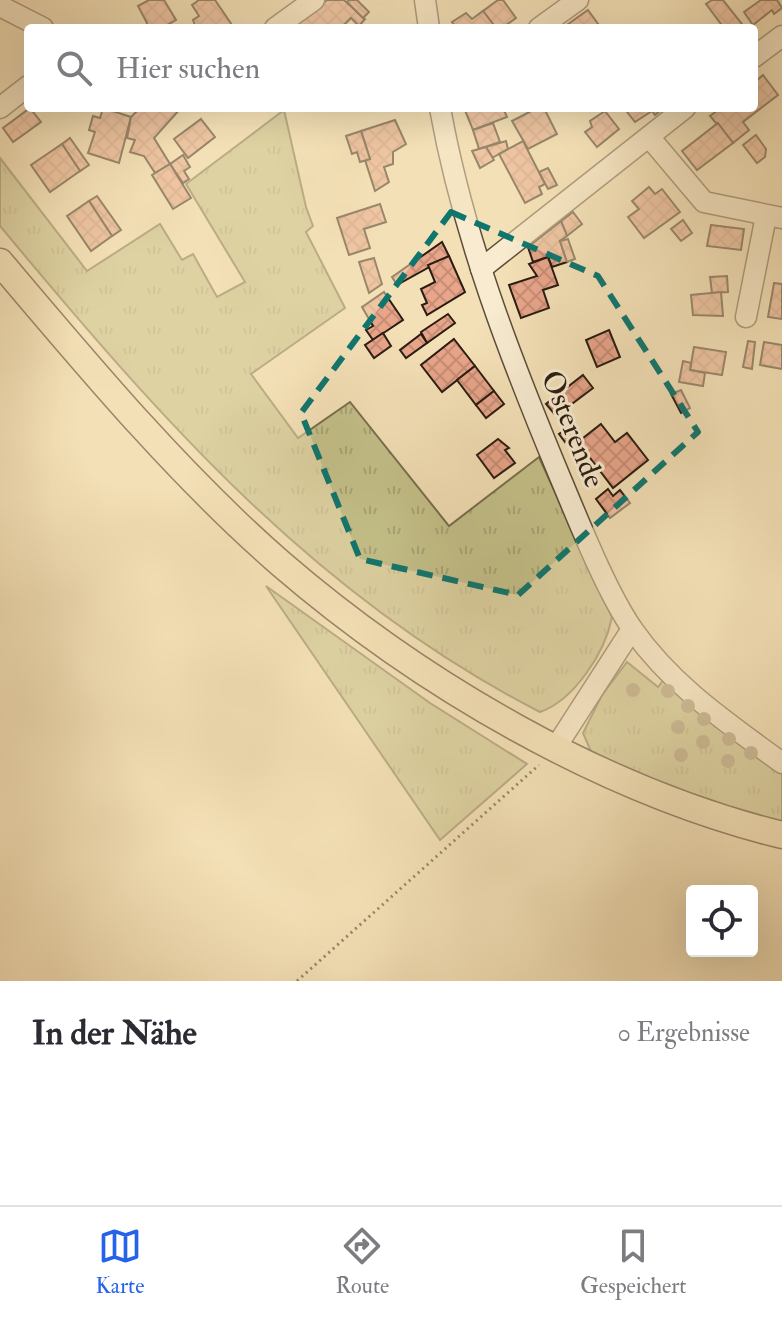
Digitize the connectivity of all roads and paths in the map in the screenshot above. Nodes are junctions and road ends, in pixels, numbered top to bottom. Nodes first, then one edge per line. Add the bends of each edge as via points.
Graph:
1 (314, 0) edge
2 (425, 0) edge
3 (578, 0) edge
4 (0, 6) edge
5 (35, 24) edge
6 (281, 24) edge
7 (428, 24) edge
8 (545, 24) edge
9 (782, 36) edge
10 (758, 54) edge
11 (24, 89) edge
12 (0, 108) edge
13 (441, 112) edge
14 (680, 112) edge
15 (650, 138) junction
16 (774, 217) edge
17 (0, 262) edge
18 (481, 269) junction
19 (746, 317) dead end
20 (632, 629) junction
21 (556, 747) junction
22 (782, 763) edge
23 (782, 835) edge
24 (297, 981) edge

1 - 6 street
2 - 7 street
3 - 8 street
4 - 5 street
9 - 10 street
11 - 12 street
13 - 18 street, Osterende
14 - 15 street
15 - 16 street via 704,202
15 - 18 street
16 - 19 street
17 - 21 main road via 180,467 281,563 389,647 479,706
18 - 20 street, Osterende via 573,508
20 - 21 street
20 - 22 street, Osterende via 664,668
21 - 23 main road via 644,788
21 - 24 path

